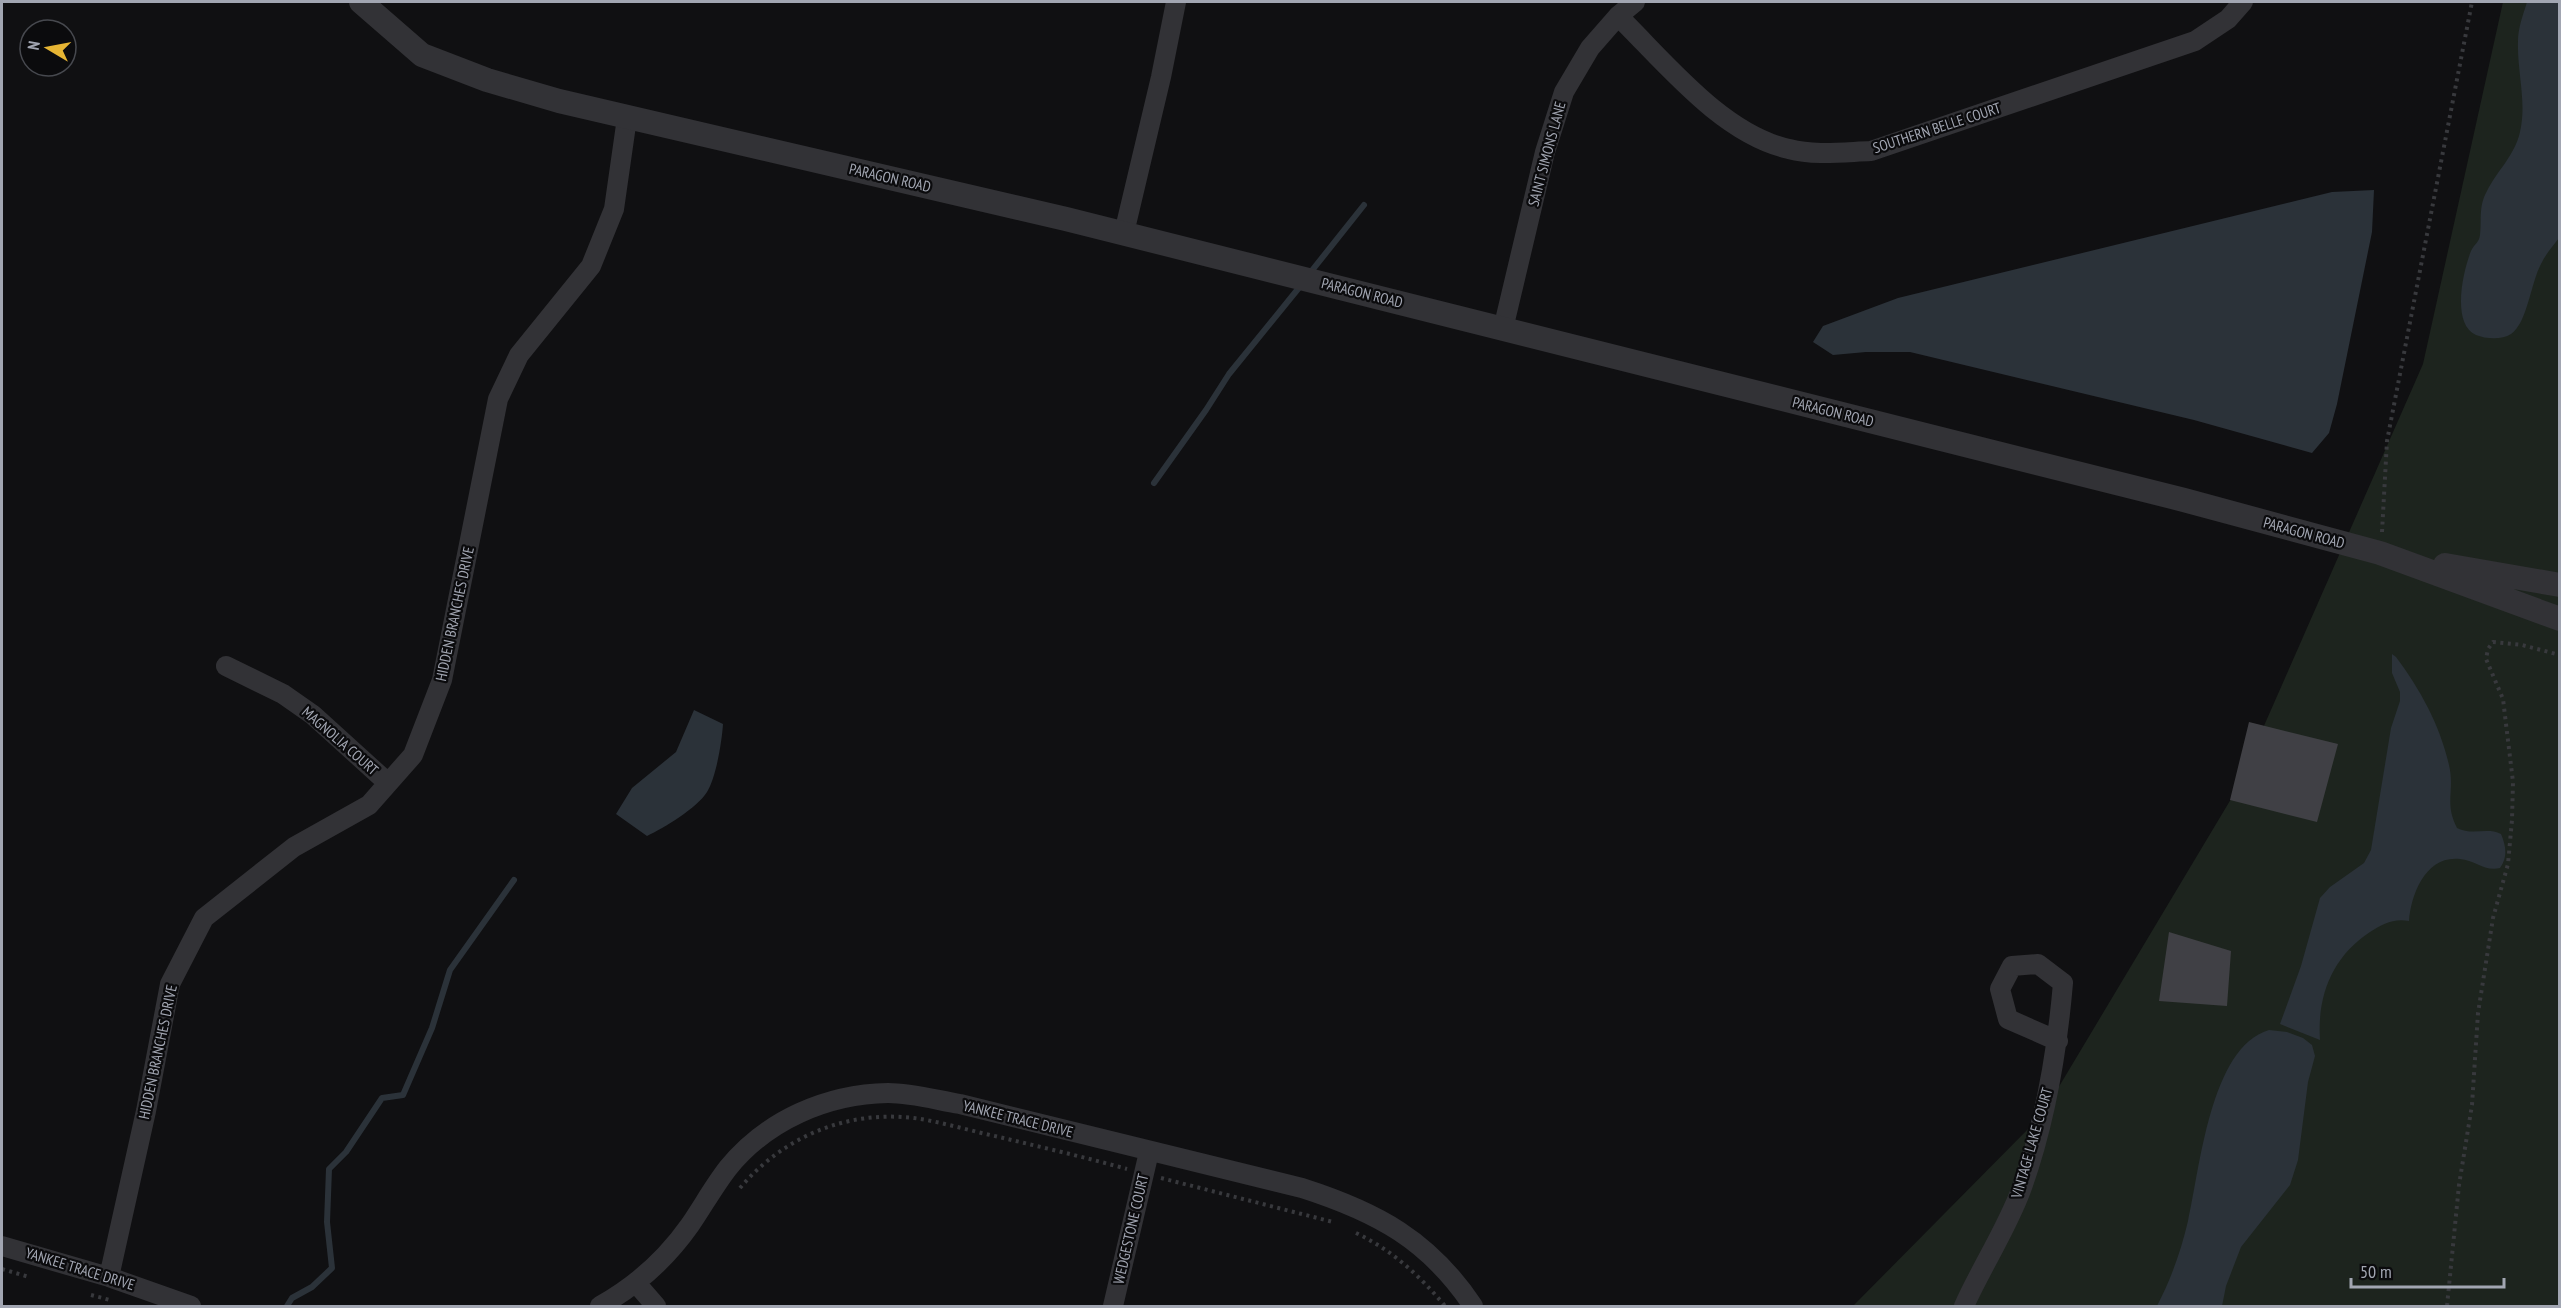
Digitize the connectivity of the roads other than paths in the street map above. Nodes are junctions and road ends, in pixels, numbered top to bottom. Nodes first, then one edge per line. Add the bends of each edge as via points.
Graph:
1 (361, 2) edge
2 (1176, 2) edge
3 (1635, 2) edge
4 (2243, 2) edge
5 (1618, 16) junction
6 (627, 118) junction
7 (1124, 234) junction
8 (1503, 329) junction
9 (2380, 554) junction
10 (2559, 585) edge
11 (2559, 619) edge
12 (226, 666) dead end
13 (388, 783) junction
14 (2058, 1041) dead end
15 (1149, 1152) junction
16 (2, 1246) edge
17 (108, 1276) junction
18 (636, 1283) junction
19 (191, 1306) edge
20 (600, 1306) edge
21 (656, 1306) edge
22 (1113, 1306) edge
23 (1473, 1306) edge
24 (1964, 1306) edge

1 - 6 street, PARAGON ROAD via 422,55 488,80
2 - 7 street
3 - 5 street, SAINT SIMONS LANE
4 - 5 street, SOUTHERN BELLE COURT via 2228,19 2195,41 1871,151 1828,153 1789,149 1745,132 1706,103
5 - 8 street, SAINT SIMONS LANE via 1590,48 1564,92 1545,152
6 - 7 street, PARAGON ROAD
6 - 13 street, HIDDEN BRANCHES DRIVE via 614,209 591,266 519,355 498,399 442,680 413,755
7 - 8 street, PARAGON ROAD
8 - 9 street, PARAGON ROAD via 2184,500
9 - 10 street, PARAGON ROAD
9 - 11 street, PARAGON ROAD
12 - 13 street, MAGNOLIA COURT via 282,694 313,715
13 - 17 street, HIDDEN BRANCHES DRIVE via 369,805 294,847 204,918 170,984
14 - 24 street, VINTAGE LAKE COURT via 2020,1191
15 - 18 street, YANKEE TRACE DRIVE via 960,1104 908,1095 861,1095 822,1104 798,1113 748,1147 728,1168 672,1248
15 - 22 street, WEDGESTONE COURT
15 - 23 street, YANKEE TRACE DRIVE via 1302,1188 1362,1209 1438,1260
16 - 17 street, YANKEE TRACE DRIVE
17 - 19 street, YANKEE TRACE DRIVE
18 - 20 street, YANKEE TRACE DRIVE
18 - 21 street

